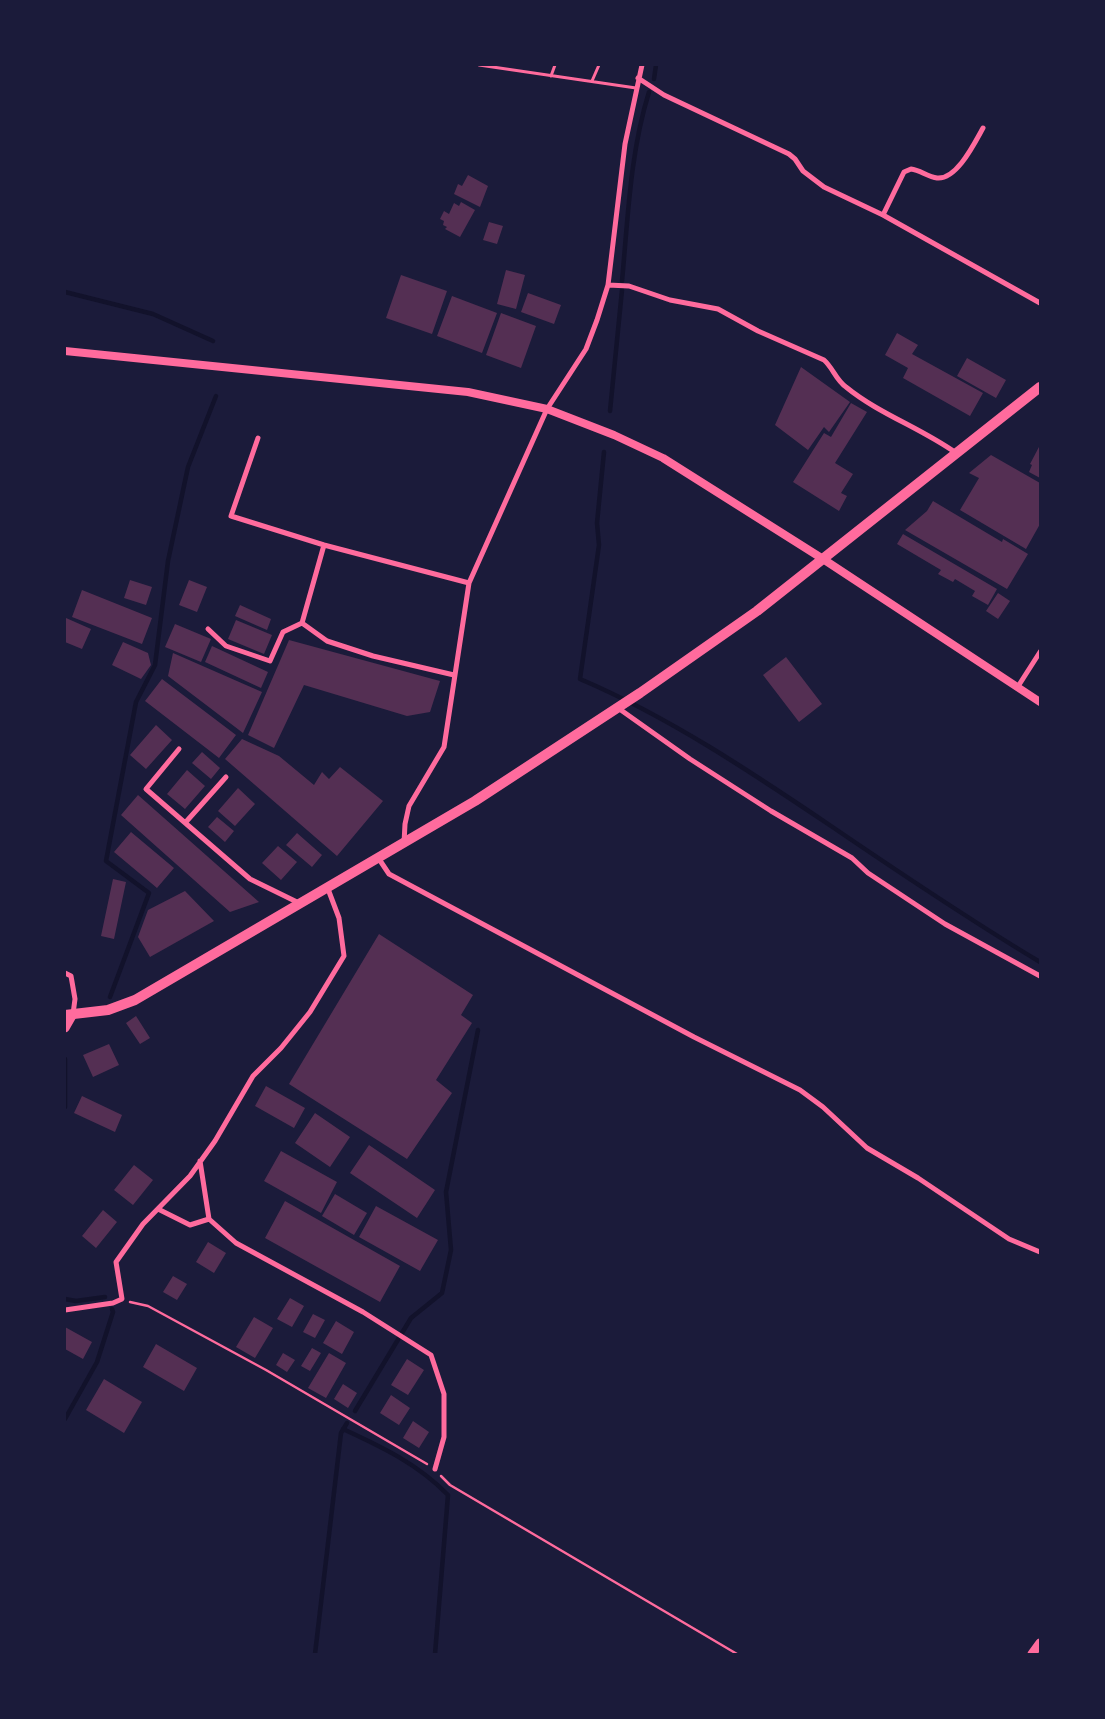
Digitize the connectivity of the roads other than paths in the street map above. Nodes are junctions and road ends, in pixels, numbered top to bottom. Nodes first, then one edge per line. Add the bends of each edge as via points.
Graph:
1 (480, 65) edge
2 (555, 65) edge
3 (599, 65) edge
4 (642, 65) edge
5 (494, 66) edge
6 (551, 76) junction
7 (638, 78) junction
8 (592, 81) junction
9 (636, 88) junction
10 (983, 128) dead end
11 (883, 215) junction
12 (608, 285) junction
13 (1040, 303) edge
14 (65, 351) edge
15 (1040, 387) edge
16 (547, 409) junction
17 (258, 438) dead end
18 (956, 454) junction
19 (324, 545) junction
20 (823, 559) junction
21 (469, 583) junction
22 (302, 623) junction
23 (208, 630) dead end
24 (1040, 652) edge
25 (454, 675) junction
26 (1017, 688) junction
27 (1040, 702) edge
28 (620, 706) junction
29 (179, 748) dead end
30 (226, 777) dead end
31 (185, 823) junction
32 (404, 844) junction
33 (379, 859) junction
34 (328, 889) junction
35 (302, 904) junction
36 (65, 973) edge
37 (1040, 976) edge
38 (69, 1014) edge
39 (65, 1028) edge
40 (200, 1161) junction
41 (158, 1209) junction
42 (210, 1219) junction
43 (1040, 1252) edge
44 (65, 1310) edge
45 (435, 1469) dead end
46 (1040, 1643) edge
47 (1032, 1654) edge

1 - 5 lane
2 - 6 lane
3 - 8 lane
4 - 7 street
5 - 6 lane
6 - 8 lane
7 - 9 street
7 - 11 street via 664,95 788,154 803,172 824,187
8 - 9 lane
9 - 12 street via 625,144
10 - 11 street via 965,158 948,176 936,178 911,169 904,172
11 - 13 street
12 - 16 street via 586,349
12 - 18 street via 629,286 670,300 718,309 824,360 840,382 856,395 938,440
14 - 16 street via 468,392
15 - 18 highway
16 - 20 street via 663,458
16 - 21 street
17 - 19 street via 231,516
18 - 20 highway
19 - 21 street
19 - 22 street
20 - 26 street
20 - 28 highway via 742,622
21 - 25 street
22 - 23 street via 284,632 270,661 226,646
22 - 25 street via 327,641 373,656
24 - 26 street
25 - 32 street via 444,747 409,806
26 - 27 street
28 - 32 highway
28 - 37 street via 690,760 852,858 868,873 945,924
29 - 31 street via 146,789
30 - 31 street
31 - 35 street via 250,879
32 - 33 highway
33 - 34 highway
33 - 43 street via 390,874 694,1037 800,1090 867,1148 1009,1239
34 - 35 highway
34 - 40 street via 339,918 344,956 310,1012 253,1076
35 - 38 highway via 135,1000 108,1010
36 - 38 street via 70,976 73,987
38 - 39 main road
40 - 41 street
40 - 42 street
41 - 42 street via 190,1225
41 - 44 street via 116,1262 122,1299
42 - 45 street via 236,1243 363,1312 431,1355 444,1394 444,1437
46 - 47 main road

